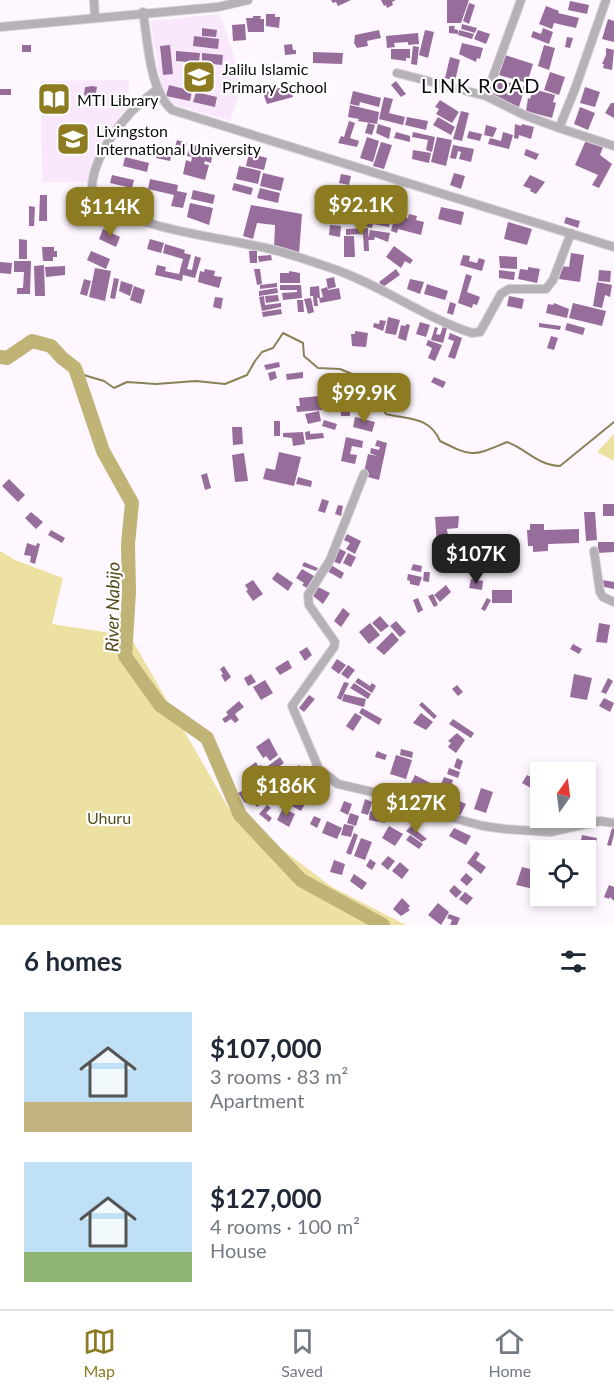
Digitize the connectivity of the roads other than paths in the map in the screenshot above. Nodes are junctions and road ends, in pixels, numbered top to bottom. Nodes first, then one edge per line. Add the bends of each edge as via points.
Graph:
1 (94, 0) edge
2 (248, 0) edge
3 (521, 0) edge
4 (606, 0) edge
5 (143, 12) junction
6 (94, 17) junction
7 (0, 27) edge
8 (398, 73) dead end
9 (156, 90) junction
10 (486, 96) junction
11 (559, 128) junction
12 (614, 146) edge
13 (571, 233) junction
14 (614, 247) edge
15 (364, 474) dead end
16 (594, 550) dead end
17 (614, 602) edge
18 (614, 823) edge

1 - 6 street
2 - 5 street via 218,7
3 - 10 street
4 - 11 street
5 - 6 street
5 - 9 street
6 - 7 street
8 - 10 street
9 - 13 street via 172,110
9 - 13 street via 110,139 91,188 92,196 105,206 141,219 285,253 335,269 472,333 480,332 501,294 509,289 546,289
10 - 11 street
11 - 12 street
13 - 14 street
15 - 18 street via 330,560 308,595 309,605 335,642 292,706 319,769 338,784 483,826 550,832 600,821
16 - 17 street via 600,592

